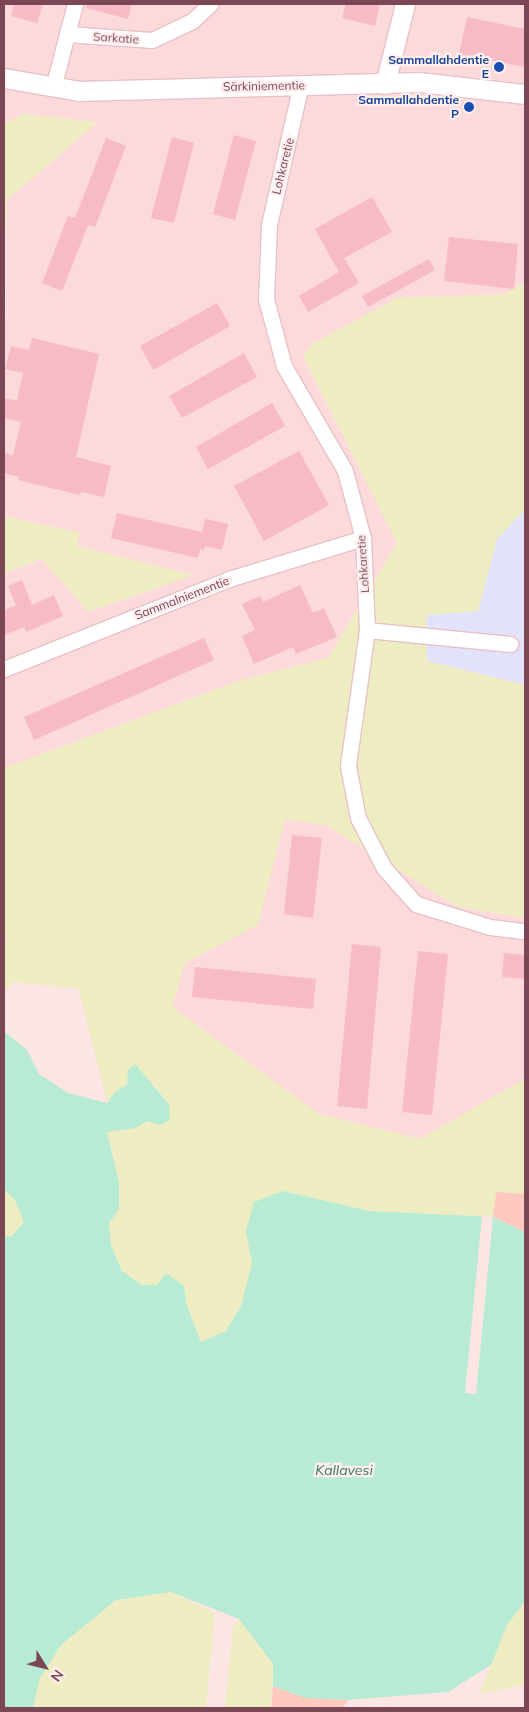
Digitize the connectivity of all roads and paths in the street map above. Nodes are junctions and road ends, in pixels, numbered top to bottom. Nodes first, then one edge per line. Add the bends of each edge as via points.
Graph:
1 (75, 4) edge
2 (210, 4) edge
3 (405, 4) edge
4 (67, 34) junction
5 (4, 78) edge
6 (301, 84) junction
7 (386, 84) junction
8 (53, 88) junction
9 (525, 94) edge
10 (364, 538) junction
11 (367, 630) junction
12 (510, 644) dead end
13 (4, 669) edge
14 (525, 930) edge

1 - 4 street
2 - 4 street, Sarkatie via 192,22 152,40
3 - 7 street
4 - 8 street
5 - 8 street, Särkiniementie
6 - 7 street, Särkiniementie
6 - 8 street, Särkiniementie via 79,91
6 - 10 street, Lohkaretie via 269,225 266,299 284,366 344,471
7 - 9 street, Särkiniementie via 419,82
10 - 11 street, Lohkaretie
10 - 13 street, Sammalniementie via 229,579
11 - 12 street
11 - 14 street, Lohkaretie via 348,766 358,818 384,868 416,904 490,927

